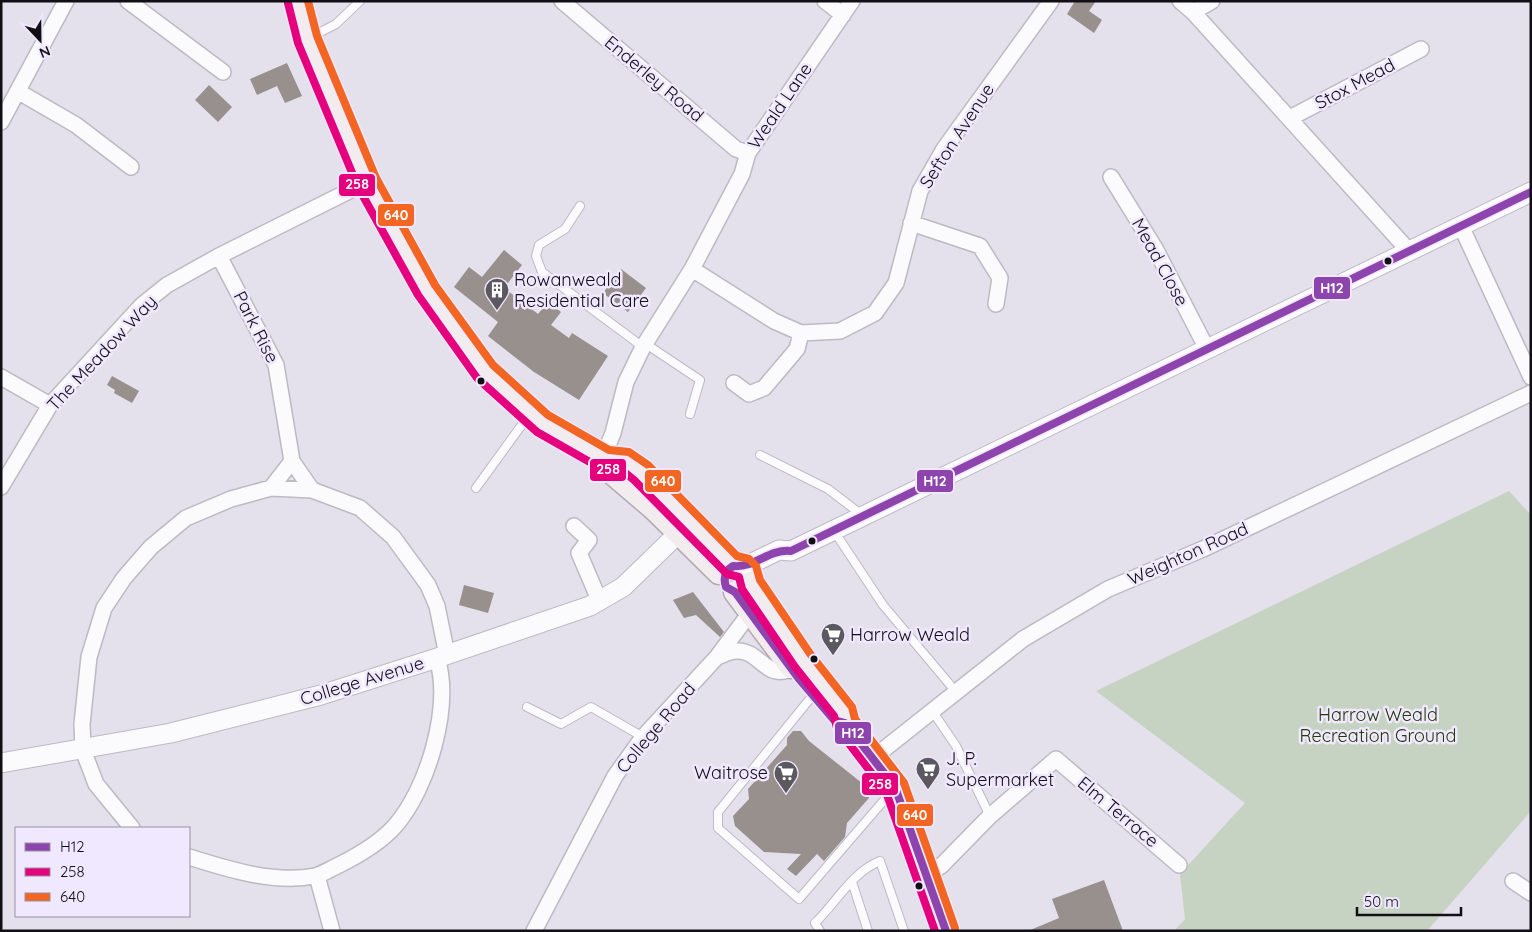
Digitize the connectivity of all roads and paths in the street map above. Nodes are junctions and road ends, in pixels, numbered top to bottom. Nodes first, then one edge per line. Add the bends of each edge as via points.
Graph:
1 (66, 1) edge
2 (128, 1) edge
3 (298, 1) edge
4 (360, 1) edge
5 (562, 1) edge
6 (826, 1) edge
7 (852, 1) edge
8 (1051, 1) edge
9 (1180, 1) edge
10 (1212, 1) edge
11 (1193, 12) junction
12 (843, 14) junction
13 (307, 39) junction
14 (1421, 49) dead end
15 (223, 72) dead end
16 (19, 92) junction
17 (1290, 118) junction
18 (1, 122) edge
19 (748, 153) junction
20 (121, 165) dead end
21 (1111, 177) dead end
22 (367, 182) junction
23 (1531, 192) edge
24 (580, 206) dead end
25 (911, 223) junction
26 (1461, 226) junction
27 (1409, 251) junction
28 (219, 256) junction
29 (692, 269) junction
30 (996, 304) dead end
31 (801, 333) junction
32 (645, 346) junction
33 (1207, 349) junction
34 (1, 377) edge
35 (1531, 377) edge
36 (734, 383) dead end
37 (1531, 393) edge
38 (50, 405) junction
39 (530, 413) junction
40 (690, 414) dead end
41 (760, 454) dead end
42 (604, 459) junction
43 (292, 461) junction
44 (1, 487) edge
45 (271, 488) junction
46 (476, 488) dead end
47 (312, 490) junction
48 (864, 516) junction
49 (574, 526) dead end
50 (684, 528) junction
51 (834, 530) junction
52 (739, 577) junction
53 (600, 602) junction
54 (750, 613) junction
55 (442, 656) junction
56 (717, 657) junction
57 (798, 665) junction
58 (957, 693) junction
59 (813, 695) junction
60 (527, 707) dead end
61 (933, 712) junction
62 (845, 723) junction
63 (643, 737) junction
64 (83, 750) junction
65 (873, 758) junction
66 (1, 763) edge
67 (895, 787) junction
68 (990, 816) junction
69 (131, 827) edge
70 (190, 857) edge
71 (1179, 865) dead end
72 (927, 874) junction
73 (317, 876) junction
74 (1513, 881) dead end
75 (852, 882) junction
76 (1531, 893) edge
77 (332, 931) edge
78 (534, 931) edge
79 (820, 931) edge
80 (868, 931) edge
81 (904, 931) edge
82 (946, 931) edge

1 - 16 street
2 - 15 street
3 - 13 main road
4 - 13 lane via 336,24
5 - 19 street, Enderley Road via 736,149
6 - 12 street
7 - 12 street, Weald Lane
8 - 25 street, Sefton Avenue via 944,149 920,191
9 - 11 street
10 - 11 street
11 - 17 street
12 - 19 street, Weald Lane
13 - 22 main road
14 - 17 street, Stox Mead
16 - 18 street
16 - 20 street via 76,124
17 - 27 street
19 - 29 street, Weald Lane via 742,174
21 - 33 street, Mead Close via 1156,250
22 - 28 street, The Meadow Way
22 - 39 main road via 427,290 485,372
23 - 26 street
24 - 32 lane via 565,229 539,245 536,256 542,272
25 - 30 street via 980,246 1000,278
25 - 31 street, Sefton Avenue via 896,283 875,313 840,331
26 - 27 street
26 - 35 street
27 - 33 street
28 - 38 street, The Meadow Way via 167,285 142,306
28 - 43 street, Park Rise via 276,365
29 - 31 street, Sefton Avenue via 774,321
29 - 32 street, Weald Lane
31 - 36 street via 797,349 764,388 749,394
32 - 40 lane via 700,380
32 - 42 street, Weald Lane via 626,382
33 - 48 street
34 - 38 street
37 - 58 street, Weighton Road via 1203,549 1108,590 1023,639
38 - 44 street, The Meadow Way
39 - 42 main road
39 - 46 lane
41 - 48 lane via 828,489
42 - 50 main road via 626,461 659,489
43 - 45 street
43 - 47 street, Park Rise
45 - 47 street
45 - 64 street via 231,499 186,518 151,547 124,578 104,608 89,657 82,724
47 - 55 street via 360,508 393,537 434,599
48 - 51 street
49 - 53 street via 589,540 579,553
50 - 52 main road
50 - 53 street, College Avenue via 623,587
51 - 52 street via 791,551 779,550
51 - 58 lane via 883,604
52 - 54 main road
52 - 57 main road
53 - 55 street, College Avenue
54 - 56 street, College Road
54 - 57 main road
55 - 64 street, College Avenue via 320,695 171,733
55 - 73 street via 443,682 436,739 420,786 395,826 362,853
56 - 57 street via 735,651 747,652 772,671
56 - 63 street, College Road
57 - 59 main road
57 - 62 main road via 844,712
58 - 61 street, Weighton Road
59 - 62 main road via 834,720
59 - 67 lane via 718,812 718,828 799,899
60 - 63 lane via 561,724 591,708
61 - 65 street, Weighton Road
61 - 68 lane via 956,746
62 - 65 main road
63 - 78 street, College Road via 615,776
64 - 66 street, College Avenue
64 - 69 street via 96,784
65 - 67 main road
67 - 72 main road
68 - 71 street, Elm Terrace via 1056,759
68 - 72 street via 941,866
70 - 73 street via 223,868 288,879
72 - 82 main road
73 - 77 street
74 - 76 street
75 - 79 lane via 815,923
75 - 80 lane
75 - 81 lane via 869,866 880,861

